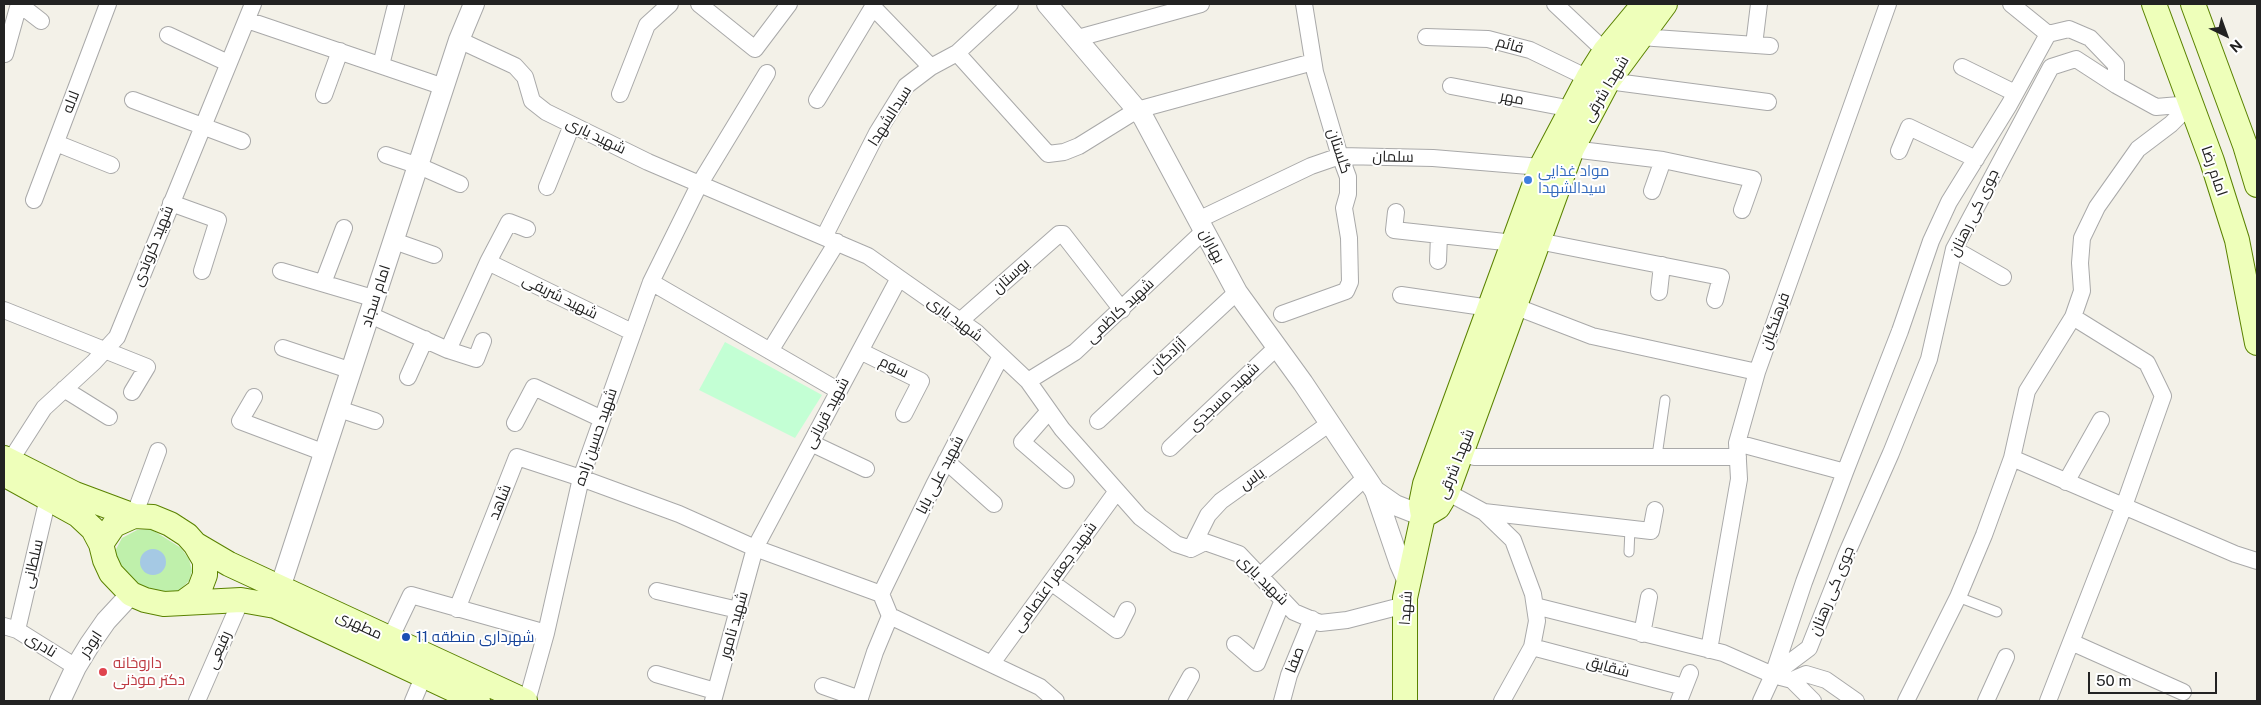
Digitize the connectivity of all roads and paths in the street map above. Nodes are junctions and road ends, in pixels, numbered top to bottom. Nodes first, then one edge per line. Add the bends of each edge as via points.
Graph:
1 (19, 4) edge
2 (108, 4) edge
3 (254, 4) edge
4 (474, 4) edge
5 (670, 4) edge
6 (699, 4) edge
7 (789, 4) edge
8 (1010, 4) edge
9 (1047, 4) edge
10 (1201, 4) edge
11 (1304, 4) edge
12 (1556, 4) edge
13 (1644, 4) edge
14 (1665, 4) edge
15 (1759, 4) edge
16 (1888, 4) edge
17 (2011, 4) edge
18 (2154, 4) edge
19 (2192, 4) edge
20 (396, 5) dead end
21 (247, 20) junction
22 (41, 21) dead end
23 (2048, 34) junction
24 (168, 35) dead end
25 (1426, 37) dead end
26 (1640, 37) junction
27 (1078, 38) junction
28 (460, 40) junction
29 (1605, 51) junction
30 (340, 52) junction
31 (956, 53) junction
32 (4, 55) edge
33 (1313, 62) junction
34 (228, 63) junction
35 (381, 65) junction
36 (931, 67) junction
37 (1962, 67) dead end
38 (766, 73) dead end
39 (1598, 79) junction
40 (2116, 85) junction
41 (1452, 86) dead end
42 (444, 87) junction
43 (2015, 93) junction
44 (620, 94) dead end
45 (324, 95) dead end
46 (133, 100) dead end
47 (817, 100) dead end
48 (1768, 102) dead end
49 (2191, 104) junction
50 (1572, 109) junction
51 (1137, 110) junction
52 (572, 125) junction
53 (202, 127) junction
54 (242, 141) dead end
55 (56, 143) junction
56 (1572, 149) junction
57 (1899, 151) dead end
58 (2252, 153) edge
59 (386, 154) dead end
60 (1340, 156) junction
61 (1976, 159) junction
62 (1662, 160) junction
63 (111, 165) dead end
64 (419, 166) junction
65 (1541, 167) junction
66 (460, 184) dead end
67 (699, 185) junction
68 (2257, 185) edge
69 (547, 188) dead end
70 (1652, 191) dead end
71 (34, 200) dead end
72 (171, 203) junction
73 (1742, 210) dead end
74 (1396, 212) dead end
75 (1201, 225) junction
76 (344, 228) dead end
77 (527, 230) dead end
78 (1439, 235) junction
79 (830, 240) junction
80 (1538, 240) junction
81 (394, 241) junction
82 (1514, 243) junction
83 (1954, 249) junction
84 (434, 255) dead end
85 (1438, 261) dead end
86 (488, 262) junction
87 (1662, 265) junction
88 (202, 271) dead end
89 (281, 271) dead end
90 (2003, 277) dead end
91 (899, 278) junction
92 (651, 282) junction
93 (322, 283) junction
94 (1237, 292) junction
95 (1658, 292) dead end
96 (1401, 294) dead end
97 (1715, 300) dead end
98 (1514, 306) junction
99 (373, 307) junction
100 (1490, 308) junction
101 (4, 310) edge
102 (1122, 310) junction
103 (1282, 314) dead end
104 (2073, 317) junction
105 (960, 321) junction
106 (632, 332) junction
107 (425, 340) junction
108 (483, 341) dead end
109 (2257, 342) edge
110 (1277, 346) junction
111 (283, 348) dead end
112 (448, 350) junction
113 (104, 351) junction
114 (770, 351) junction
115 (860, 351) junction
116 (1001, 356) junction
117 (352, 371) junction
118 (1757, 372) junction
119 (408, 377) dead end
120 (1028, 381) junction
121 (64, 390) junction
122 (839, 391) junction
123 (132, 392) dead end
124 (254, 397) dead end
125 (1665, 400) dead end
126 (340, 409) junction
127 (1049, 410) junction
128 (904, 414) dead end
129 (108, 417) dead end
130 (602, 420) junction
131 (2101, 420) dead end
132 (375, 421) dead end
133 (1098, 421) dead end
134 (515, 423) dead end
135 (1330, 423) junction
136 (811, 443) junction
137 (1170, 448) dead end
138 (1738, 450) junction
139 (158, 451) dead end
140 (325, 453) junction
141 (1462, 453) junction
142 (1657, 456) junction
143 (2012, 458) junction
144 (946, 461) junction
145 (6, 464) edge
146 (866, 469) dead end
147 (1845, 472) junction
148 (581, 478) junction
149 (1066, 480) dead end
150 (2066, 482) junction
151 (1371, 484) junction
152 (1117, 491) junction
153 (1447, 492) junction
154 (48, 498) junction
155 (994, 504) dead end
156 (2124, 506) junction
157 (1655, 510) dead end
158 (1484, 512) junction
159 (134, 516) junction
160 (1423, 516) junction
161 (1630, 528) junction
162 (102, 544) junction
163 (196, 544) junction
164 (755, 548) junction
165 (1191, 549) junction
166 (1629, 552) dead end
167 (2257, 561) edge
168 (1260, 576) junction
169 (1051, 582) junction
170 (657, 591) dead end
171 (1406, 593) junction
172 (131, 594) junction
173 (881, 594) junction
174 (277, 597) junction
175 (1649, 597) dead end
176 (1958, 597) junction
177 (241, 600) junction
178 (1283, 600) junction
179 (184, 602) junction
180 (1535, 606) junction
181 (457, 609) junction
182 (738, 610) junction
183 (1127, 610) dead end
184 (1997, 612) dead end
185 (890, 616) junction
186 (1312, 619) junction
187 (10, 628) edge
188 (546, 633) junction
189 (1642, 634) junction
190 (390, 639) junction
191 (2071, 642) junction
192 (1235, 644) dead end
193 (1532, 647) junction
194 (1710, 650) junction
195 (2006, 657) dead end
196 (992, 663) junction
197 (76, 667) junction
198 (656, 674) dead end
199 (424, 675) junction
200 (1773, 675) junction
201 (1191, 676) dead end
202 (1792, 680) junction
203 (823, 686) dead end
204 (1684, 687) edge
205 (2183, 692) dead end
206 (714, 696) edge
207 (860, 700) edge
208 (60, 701) edge
209 (198, 701) edge
210 (413, 701) edge
211 (478, 701) edge
212 (526, 701) edge
213 (1056, 701) edge
214 (1177, 701) edge
215 (1282, 701) edge
216 (1405, 701) edge
217 (1502, 701) edge
218 (1762, 701) edge
219 (1813, 701) edge
220 (1856, 701) edge
221 (1906, 701) edge
222 (1986, 701) edge
223 (2048, 701) edge

1 - 22 street
1 - 32 street
2 - 55 street, لاله
3 - 21 street, شهید کروندی
4 - 28 street, امام سجاد
5 - 44 street via 647,24
6 - 7 street via 755,49
8 - 31 street, سیدالشهدا
9 - 27 street, بهاران
10 - 27 street
11 - 33 street, گلستان
12 - 29 street
13 - 29 main road, شهدا شرقی
14 - 26 main road, شهدا شرقی
15 - 26 street via 1762,45
16 - 118 street, فرهنگیان
17 - 23 street
18 - 49 main road, امام رضا
19 - 58 main road
20 - 35 street
21 - 30 street
21 - 34 street, شهید کروندی
23 - 40 street via 2069,29 2090,38 2116,65
23 - 43 street, جوی کی رهنان
24 - 34 street
25 - 39 street, قائم via 1488,39 1530,50
26 - 39 main road, شهدا شرقی
27 - 51 street, بهاران
28 - 42 street, امام سجاد
28 - 52 street, شهید یاری via 515,66 525,77 532,101
29 - 39 main road, شهدا شرقی
30 - 35 street
30 - 45 street
31 - 36 street, سیدالشهدا
31 - 51 street via 1048,154 1080,146
33 - 51 street
33 - 60 street, گلستان
34 - 53 street, شهید کروندی
35 - 42 street
36 - 47 street via 873,7
36 - 79 street, سیدالشهدا via 906,86 877,133
37 - 43 street
38 - 67 street, شهید حسین زاده
39 - 48 street, قائم
39 - 50 main road, شهدا شرقی
39 - 56 main road, شهدا شرقی
40 - 49 street via 2156,107
40 - 83 street, جوی کی رهنان via 2076,59 2052,67
41 - 50 street, مهر
42 - 64 street, امام سجاد
43 - 61 street, جوی کی رهنان
46 - 53 street
49 - 104 street via 2138,149 2098,206 2082,238 2082,290
49 - 109 main road, امام رضا via 2238,240
50 - 65 main road, شهدا شرقی
51 - 75 street, بهاران
52 - 67 street, شهید یاری
52 - 69 street
53 - 54 street
53 - 72 street, شهید کروندی
55 - 63 street
55 - 71 street, لاله
56 - 62 street
56 - 80 main road, شهدا شرقی
57 - 61 street via 1909,127
58 - 68 main road
59 - 64 street
60 - 65 street, سلمان via 1432,158
60 - 75 street, سلمان via 1312,166
60 - 103 street, گلستان via 1348,176 1344,208 1349,238 1350,282 1346,291
61 - 147 street, جوی کی رهنان via 1949,202 1931,241
62 - 70 street
62 - 73 street via 1753,179
64 - 66 street
64 - 81 street, امام سجاد
65 - 82 main road, شهدا شرقی
67 - 79 street, شهید یاری
67 - 92 street, شهید حسین زاده
72 - 88 street via 218,220
72 - 113 street, شهید کروندی via 116,336
74 - 78 street via 1394,230
75 - 94 street, بهاران
75 - 102 street, شهید کاظمی
76 - 93 street
77 - 86 street via 509,222
78 - 82 street
78 - 85 street
79 - 91 street, شهید یاری via 868,256
79 - 114 street, سیدالشهدا
80 - 87 street
80 - 98 main road, شهدا شرقی
81 - 84 street
81 - 99 street, امام سجاد
82 - 100 main road, شهدا شرقی
83 - 90 street
83 - 200 street, جوی کی رهنان via 1929,359 1809,648
86 - 106 street, شهید شریفی
86 - 112 street
87 - 95 street
87 - 97 street via 1721,276
89 - 93 street
91 - 105 street, شهید یاری
91 - 115 street, شهید قربانی
92 - 106 street, شهید حسین زاده
92 - 114 street
93 - 99 street
94 - 110 street, بهاران
94 - 133 street, آزادگان
96 - 100 street
98 - 118 street via 1592,336
98 - 141 main road, شهدا شرقی
99 - 107 street
99 - 117 street, امام سجاد
100 - 160 main road, شهدا شرقی via 1424,484
101 - 113 street
102 - 105 street, بوستان via 1063,234 1059,234
102 - 120 street, شهید کاظمی via 1075,352
104 - 143 street via 2027,391
104 - 156 street via 2146,363 2163,396
105 - 116 street, شهید یاری
106 - 130 street, شهید حسین زاده
107 - 112 street
107 - 119 street
108 - 112 street via 476,359
110 - 135 street, بهاران
110 - 137 street, شهید مسجدی
111 - 117 street
113 - 121 street, شهید کروندی
113 - 123 street via 147,367
114 - 122 street
115 - 122 street, شهید قربانی
115 - 128 street, سوم via 921,381
116 - 120 street, شهید یاری
116 - 144 street, شهید علی بابا
117 - 126 street, امام سجاد
118 - 138 street, فرهنگیان
120 - 127 street, شهید یاری
121 - 129 street
121 - 145 street, شهید کروندی via 44,408
122 - 136 street, شهید قربانی
124 - 140 street via 240,421
125 - 142 lane
126 - 132 street
126 - 140 street, امام سجاد
127 - 149 street via 1022,442
127 - 152 street, شهید یاری
130 - 134 street via 534,388
130 - 148 street, شهید حسین زاده
131 - 150 street
135 - 151 street, بهاران
135 - 165 street, یاس via 1221,501 1208,515
136 - 146 street
136 - 164 street, شهید قربانی
138 - 142 street
138 - 147 street
138 - 194 street, فرهنگیان via 1739,479
139 - 159 street
140 - 174 street, امام سجاد
141 - 142 street via 1474,457
141 - 153 main road, شهدا شرقی
143 - 150 street
143 - 176 street
144 - 155 street
144 - 173 street, شهید علی بابا
145 - 154 main road
145 - 159 main road
147 - 200 street, جوی کی رهنان
148 - 164 street via 678,514
148 - 181 street, شاهد via 517,457
148 - 188 street, شهید حسین زاده
150 - 156 street
151 - 160 street via 1395,505
151 - 168 street
151 - 171 street
152 - 165 street, شهید یاری via 1140,517 1176,544
152 - 169 street, شهید جعفر اعتصامی
153 - 158 street
153 - 160 main road, شهدا شرقی via 1438,508
154 - 162 main road via 78,515
154 - 187 street, سلطانی
156 - 167 street
156 - 191 street
157 - 161 street via 1652,531
158 - 161 street
158 - 180 street via 1513,540
159 - 162 main road via 114,525
159 - 163 main road via 153,517 170,524
160 - 171 main road, شهدا
161 - 166 lane
162 - 172 main road via 111,573
163 - 174 main road, مطهری
163 - 179 main road via 205,560 205,575 199,591
164 - 173 street
164 - 182 street, شهید نامور
165 - 168 street, شهید یاری via 1205,542 1222,547 1239,554
168 - 178 street, شهید یاری
169 - 183 street via 1117,630
169 - 196 street, شهید جعفر اعتصامی
170 - 182 street
171 - 186 street, شهید یاری via 1347,620 1320,623
171 - 216 main road, شهدا
172 - 179 main road via 164,604
172 - 197 street, ابوذر via 106,621
173 - 185 street
174 - 177 main road, مطهری
174 - 190 main road, مطهری
174 - 199 main road, مطهری
175 - 189 street
176 - 184 lane
176 - 221 street
177 - 179 main road, مطهری
177 - 209 street, رفیعی
178 - 186 street, شهید یاری via 1294,612
178 - 192 street via 1257,663
180 - 189 street
180 - 193 street via 1537,621
181 - 188 street
181 - 190 street via 411,595
182 - 206 street, شهید نامور
185 - 196 street
185 - 207 street
186 - 215 street, صفا
187 - 197 street, نادری
188 - 212 street, شهید حسین زاده
189 - 194 street
190 - 212 main road, مطهری
191 - 205 street
191 - 223 street
193 - 204 street, شقایق
193 - 217 street
194 - 200 street
195 - 222 street
196 - 213 street via 1040,687
197 - 208 street, ابوذر
198 - 206 street
199 - 210 street
199 - 211 main road, مطهری
200 - 202 street
200 - 218 street
201 - 214 street
202 - 219 street
202 - 220 street via 1806,674 1826,680
203 - 207 street

